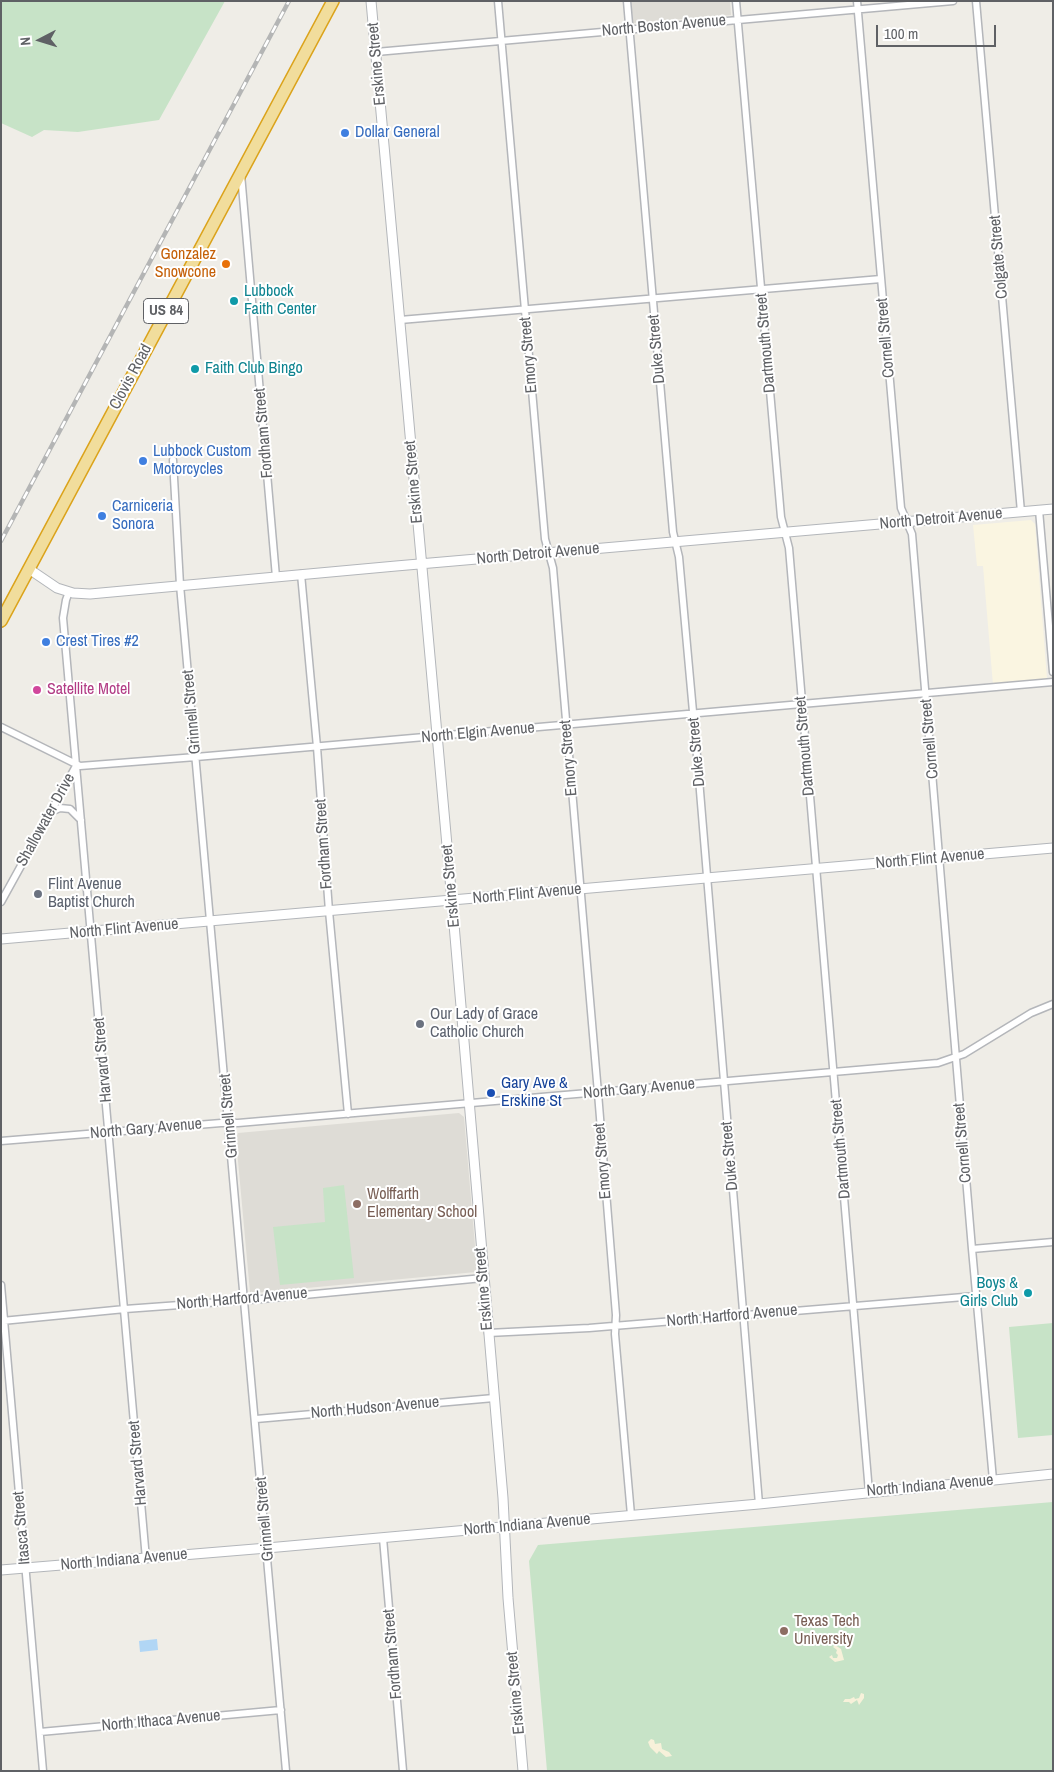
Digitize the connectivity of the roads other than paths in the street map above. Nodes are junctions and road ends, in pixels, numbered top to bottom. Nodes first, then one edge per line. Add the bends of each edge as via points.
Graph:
1 (333, 1) edge
2 (371, 1) edge
3 (498, 1) edge
4 (627, 1) edge
5 (736, 1) edge
6 (857, 1) edge
7 (953, 1) edge
8 (976, 1) edge
9 (858, 10) junction
10 (738, 20) junction
11 (629, 29) junction
12 (502, 40) junction
13 (376, 52) junction
14 (241, 170) junction
15 (881, 279) junction
16 (761, 289) junction
17 (652, 298) junction
18 (525, 309) junction
19 (400, 320) junction
20 (173, 460) dead end
21 (1053, 509) edge
22 (1040, 510) junction
23 (1022, 512) junction
24 (907, 522) junction
25 (785, 533) junction
26 (675, 543) junction
27 (549, 554) junction
28 (422, 564) junction
29 (29, 569) junction
30 (301, 574) junction
31 (276, 577) junction
32 (180, 585) junction
33 (69, 592) junction
34 (1, 622) edge
35 (1053, 672) edge
36 (1053, 682) edge
37 (926, 693) junction
38 (802, 704) junction
39 (693, 714) junction
40 (566, 725) junction
41 (1, 727) edge
42 (438, 736) junction
43 (317, 747) junction
44 (196, 757) junction
45 (76, 765) junction
46 (51, 812) junction
47 (81, 820) junction
48 (1053, 848) edge
49 (940, 858) junction
50 (816, 869) junction
51 (707, 878) junction
52 (580, 889) junction
53 (452, 901) junction
54 (1, 902) edge
55 (329, 912) junction
56 (211, 921) junction
57 (91, 932) junction
58 (1, 939) edge
59 (1053, 1004) edge
60 (957, 1057) junction
61 (834, 1072) junction
62 (724, 1082) junction
63 (598, 1093) junction
64 (469, 1104) junction
65 (348, 1114) junction
66 (229, 1123) junction
67 (109, 1131) junction
68 (1, 1141) edge
69 (1053, 1242) edge
70 (972, 1249) junction
71 (483, 1278) junction
72 (1, 1285) edge
73 (976, 1296) junction
74 (245, 1300) junction
75 (854, 1306) junction
76 (125, 1309) junction
77 (743, 1315) junction
78 (3, 1321) edge
79 (615, 1326) junction
80 (488, 1333) junction
81 (494, 1398) junction
82 (256, 1418) junction
83 (1053, 1474) edge
84 (993, 1480) junction
85 (869, 1492) junction
86 (759, 1504) junction
87 (631, 1515) junction
88 (504, 1526) junction
89 (383, 1538) junction
90 (267, 1548) junction
91 (146, 1559) junction
92 (26, 1568) junction
93 (1, 1570) edge
94 (281, 1710) junction
95 (40, 1732) junction
96 (43, 1771) edge
97 (286, 1771) edge
98 (403, 1771) edge
99 (523, 1771) edge

1 - 14 highway, Clovis Road / US 84
2 - 13 street, Erskine Street
3 - 12 street, Emory Street
4 - 11 street, Duke Street
5 - 10 street, Dartmouth Street
6 - 9 street, Cornell Street
7 - 9 street, North Boston Avenue
8 - 23 street, Colgate Street
9 - 10 street, North Boston Avenue
9 - 15 street, Cornell Street
10 - 11 street, North Boston Avenue
10 - 16 street, Dartmouth Street
11 - 12 street, North Boston Avenue
11 - 17 street, Duke Street
12 - 13 street, North Boston Avenue
12 - 18 street, Emory Street
13 - 19 street, Erskine Street
14 - 29 highway, Clovis Road / US 84
14 - 31 street, Fordham Street
15 - 16 street
15 - 24 street, Cornell Street via 901,508
16 - 17 street
16 - 25 street, Dartmouth Street
17 - 18 street
17 - 26 street, Duke Street
18 - 19 street
18 - 27 street, Emory Street via 545,539
19 - 28 street, Erskine Street
20 - 32 street, Grinnell Street
21 - 22 street, North Detroit Avenue
22 - 23 street, North Detroit Avenue
22 - 35 street
23 - 24 street, North Detroit Avenue
24 - 25 street, North Detroit Avenue
24 - 37 street, Cornell Street via 912,534
25 - 26 street, North Detroit Avenue
25 - 38 street, Dartmouth Street
26 - 27 street, North Detroit Avenue
26 - 39 street, Duke Street
27 - 28 street, North Detroit Avenue
27 - 40 street, Emory Street via 553,568
28 - 30 street, North Detroit Avenue
28 - 42 street, Erskine Street
29 - 33 street, North Detroit Avenue via 57,588
29 - 34 highway, Clovis Road / US 84
30 - 31 street, North Detroit Avenue
30 - 43 street, Fordham Street
31 - 32 street, North Detroit Avenue
32 - 33 street, North Detroit Avenue via 90,594
32 - 44 street, Grinnell Street
33 - 45 street, Harvard Street via 63,618
36 - 37 street, North Elgin Avenue
37 - 38 street, North Elgin Avenue
37 - 49 street, Cornell Street
38 - 39 street, North Elgin Avenue
38 - 50 street, Dartmouth Street
39 - 40 street, North Elgin Avenue
39 - 51 street, Duke Street
40 - 42 street, North Elgin Avenue
40 - 52 street, Emory Street
41 - 45 street, North Elgin Avenue
42 - 43 street, North Elgin Avenue
42 - 53 street, Erskine Street
43 - 44 street, North Elgin Avenue
43 - 55 street, Fordham Street
44 - 45 street, North Elgin Avenue
44 - 56 street, Grinnell Street
45 - 46 street, Shallowater Drive
45 - 47 street, Harvard Street
46 - 47 street via 60,808 70,809
46 - 54 street, Shallowater Drive
47 - 57 street, Harvard Street
48 - 49 street, North Flint Avenue
49 - 50 street, North Flint Avenue
49 - 60 street, Cornell Street
50 - 51 street, North Flint Avenue
50 - 61 street, Dartmouth Street
51 - 52 street, North Flint Avenue
51 - 62 street, Duke Street
52 - 53 street, North Flint Avenue
52 - 63 street, Emory Street
53 - 55 street, North Flint Avenue
53 - 64 street, Erskine Street
55 - 56 street, North Flint Avenue
55 - 65 street, Fordham Street
56 - 57 street, North Flint Avenue
56 - 66 street, Grinnell Street
57 - 58 street, North Flint Avenue
57 - 67 street, Harvard Street
59 - 60 street, North Gary Avenue via 1031,1012 975,1049
60 - 61 street, North Gary Avenue via 938,1064
60 - 70 street, Cornell Street
61 - 62 street, North Gary Avenue
61 - 75 street, Dartmouth Street
62 - 63 street, North Gary Avenue
62 - 77 street, Duke Street
63 - 64 street, North Gary Avenue
63 - 79 street, Emory Street
64 - 65 street, North Gary Avenue
64 - 71 street, Erskine Street
65 - 66 street, North Gary Avenue
66 - 67 street, North Gary Avenue
66 - 74 street, Grinnell Street
67 - 68 street, North Gary Avenue
67 - 76 street, Harvard Street
69 - 70 street
70 - 73 street, Cornell Street
71 - 74 street, North Hartford Avenue
71 - 80 street, Erskine Street
72 - 78 street, Itasca Street
73 - 75 street, North Hartford Avenue
73 - 84 street, Cornell Street
74 - 76 street, North Hartford Avenue
74 - 82 street, Grinnell Street
75 - 77 street, North Hartford Avenue
75 - 85 street, Dartmouth Street
76 - 78 street, North Hartford Avenue
76 - 91 street, Harvard Street
77 - 79 street, North Hartford Avenue
77 - 86 street, Duke Street
78 - 92 street, Itasca Street
79 - 80 street, North Hartford Avenue
79 - 87 street, Emory Street
80 - 81 street, Erskine Street
81 - 82 street, North Hudson Avenue
81 - 88 street, Erskine Street
82 - 90 street, Grinnell Street
83 - 84 street, North Indiana Avenue
84 - 85 street, North Indiana Avenue
85 - 86 street, North Indiana Avenue
86 - 87 street, North Indiana Avenue
87 - 88 street, North Indiana Avenue
88 - 89 street, North Indiana Avenue
88 - 99 street, Erskine Street
89 - 90 street, North Indiana Avenue
89 - 98 street, Fordham Street
90 - 91 street, North Indiana Avenue
90 - 94 street, Grinnell Street
91 - 92 street, North Indiana Avenue
92 - 93 street, North Indiana Avenue
92 - 95 street, Itasca Street
94 - 95 street, North Ithaca Avenue
94 - 97 street, Grinnell Street
95 - 96 street, Itasca Street

